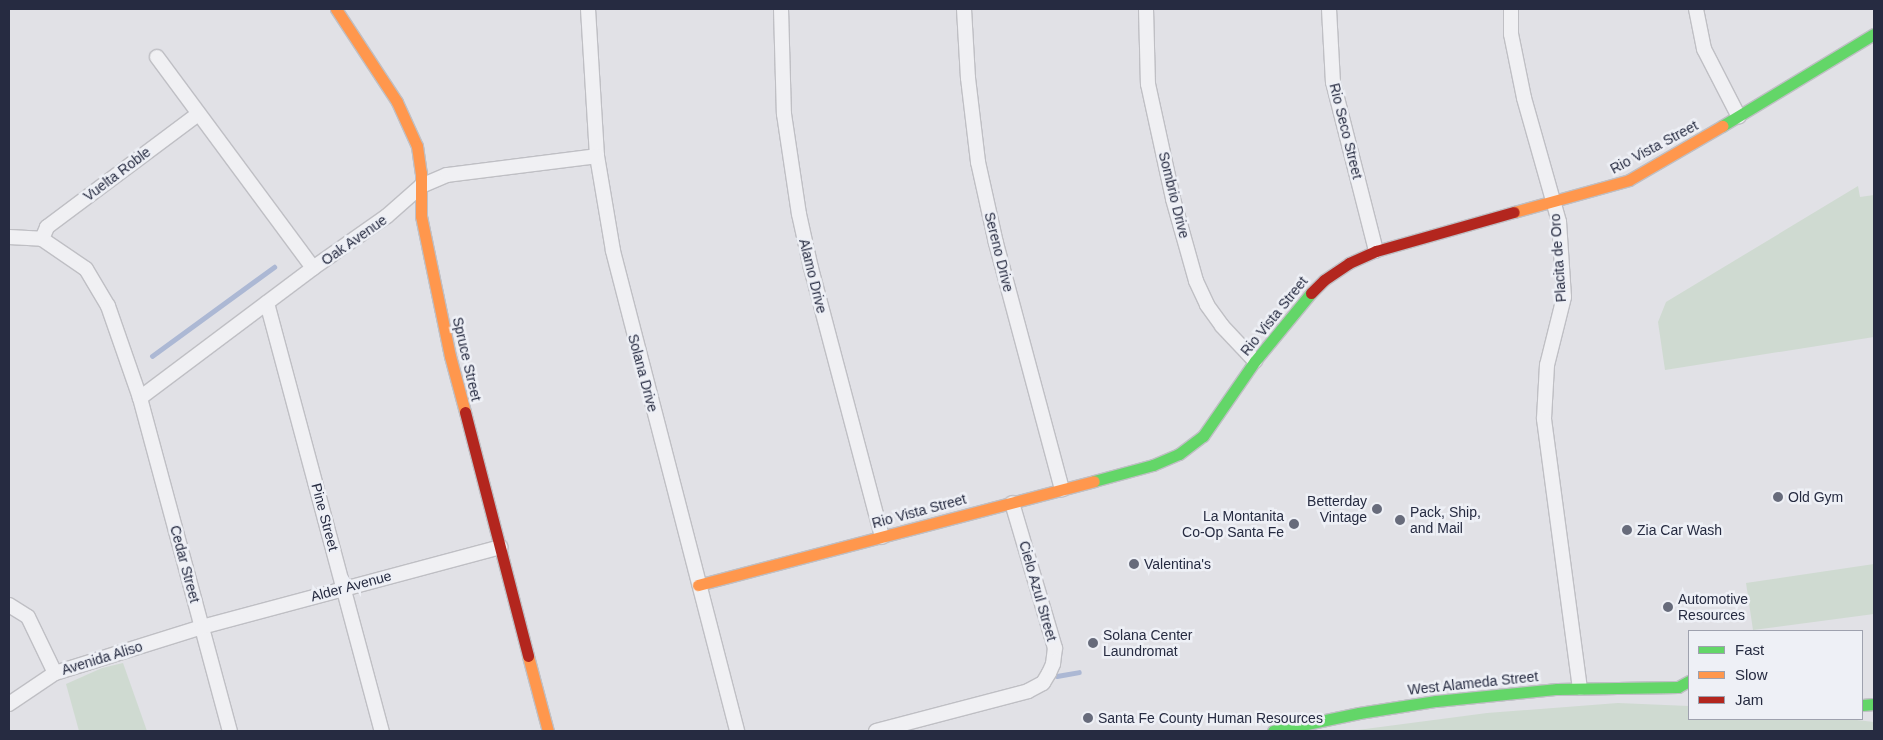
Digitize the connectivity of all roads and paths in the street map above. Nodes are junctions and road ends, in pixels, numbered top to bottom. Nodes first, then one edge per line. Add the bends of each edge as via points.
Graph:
1 (336, 9) edge
2 (588, 9) edge
3 (781, 9) edge
4 (964, 9) edge
5 (1146, 9) edge
6 (1329, 9) edge
7 (1511, 9) edge
8 (1696, 9) edge
9 (1874, 34) edge
10 (157, 57) dead end
11 (198, 114) junction
12 (1739, 117) junction
13 (597, 156) junction
14 (421, 186) junction
15 (1553, 201) junction
16 (9, 237) edge
17 (42, 239) junction
18 (1376, 251) junction
19 (314, 268) junction
20 (267, 303) junction
21 (1255, 362) junction
22 (140, 398) junction
23 (1062, 489) junction
24 (1012, 503) junction
25 (882, 537) junction
26 (500, 547) junction
27 (698, 585) junction
28 (344, 588) junction
29 (9, 605) edge
30 (202, 627) junction
31 (55, 673) junction
32 (1688, 682) edge
33 (1678, 687) junction
34 (1580, 688) junction
35 (1688, 694) edge
36 (9, 704) edge
37 (230, 731) edge
38 (382, 731) edge
39 (548, 731) edge
40 (737, 731) edge
41 (876, 731) edge
42 (1273, 731) edge

1 - 14 street, Spruce Street via 397,102 413,133 420,159
2 - 13 street, Solana Drive
3 - 25 street, Alamo Drive via 784,114 799,214 810,268
4 - 23 street, Sereno Drive via 978,162 996,243
5 - 21 street, Sombrio Drive via 1148,84 1173,199 1196,281 1222,326
6 - 18 street, Rio Seco Street via 1333,82
7 - 15 street, Placita de Oro via 1511,34 1524,98
8 - 12 street via 1704,49
9 - 12 street, Rio Vista Street
10 - 11 street
11 - 17 street, Vuelta Roble via 47,227
11 - 19 street
12 - 15 street, Rio Vista Street via 1629,180
13 - 14 street, Oak Avenue via 447,175
13 - 27 street, Solana Drive via 612,251
14 - 19 street, Oak Avenue via 387,216
14 - 26 street, Spruce Street via 421,216 450,356
15 - 18 street, Rio Vista Street
15 - 34 street, Placita de Oro via 1559,222 1564,297 1547,365 1544,419
16 - 17 street
17 - 22 street, Cedar Street via 86,269 108,306
18 - 21 street, Rio Vista Street via 1349,263 1324,280 1303,301
19 - 20 street, Oak Avenue
20 - 22 street, Oak Avenue
20 - 28 street, Pine Street
21 - 23 street, Rio Vista Street via 1203,436 1179,454 1153,465
22 - 30 street, Cedar Street
23 - 24 street, Rio Vista Street
24 - 25 street, Rio Vista Street
24 - 41 street, Cielo Azul Street via 1055,648 1054,664 1049,673 1043,682 1028,691
25 - 27 street, Rio Vista Street
26 - 28 street, Alder Avenue
26 - 39 street, Spruce Street
27 - 40 street, Solana Drive
28 - 30 street, Alder Avenue
28 - 38 street, Pine Street
29 - 31 street via 28,617
30 - 31 street, Avenida Aliso
30 - 37 street, Cedar Street
31 - 36 street, Avenida Aliso
32 - 33 street, West Alameda Street
33 - 34 street, West Alameda Street
33 - 35 street
34 - 42 street, West Alameda Street via 1436,700

